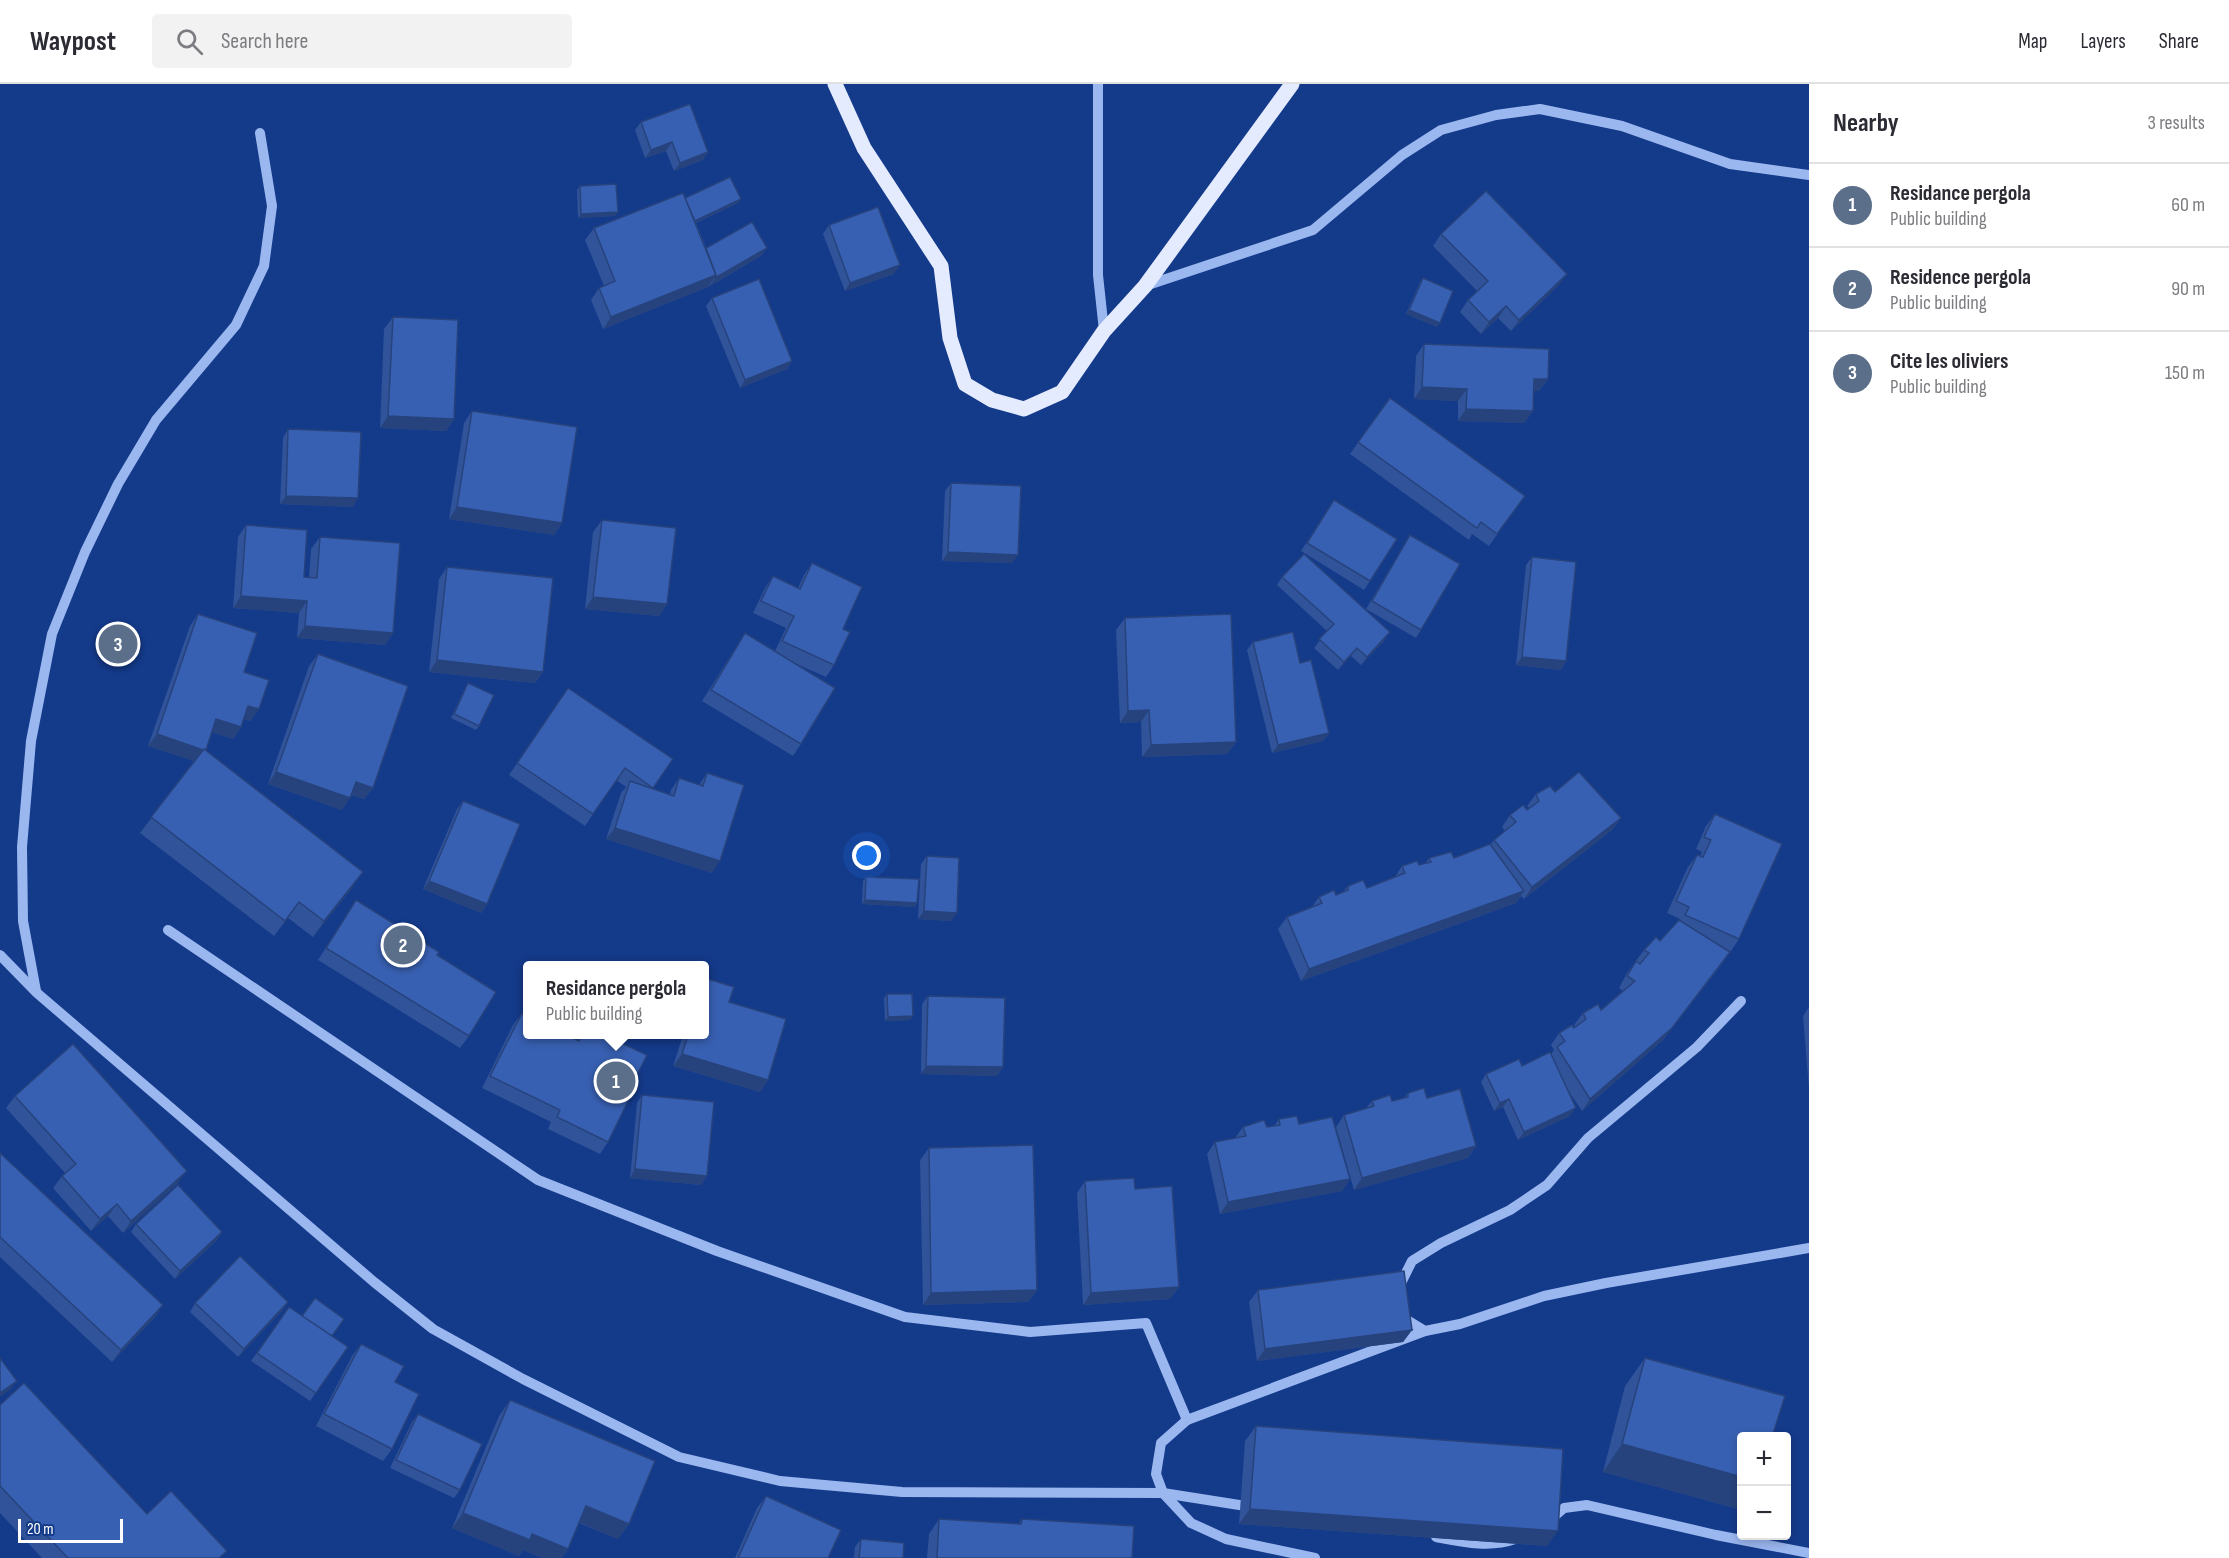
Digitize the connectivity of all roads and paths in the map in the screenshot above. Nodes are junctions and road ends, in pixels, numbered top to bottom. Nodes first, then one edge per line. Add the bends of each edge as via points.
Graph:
1 (835, 84) edge
2 (1098, 84) edge
3 (1292, 84) edge
4 (260, 133) dead end
5 (1809, 175) edge
6 (1144, 286) junction
7 (1104, 332) junction
8 (168, 930) dead end
9 (0, 955) edge
10 (36, 993) junction
11 (1741, 1001) dead end
12 (1809, 1248) edge
13 (1425, 1331) junction
14 (1187, 1420) junction
15 (1163, 1493) junction
16 (1258, 1508) edge
17 (1541, 1526) edge
18 (1424, 1535) edge
19 (1523, 1536) edge
20 (1809, 1553) edge
21 (1316, 1558) edge

1 - 7 main road via 864,148 941,266 950,338 965,384 992,400 1024,409 1062,392
2 - 7 street via 1098,275
3 - 6 main road
4 - 10 street via 272,206 264,266 236,325 156,420 117,484 52,634 31,741 22,847 23,921
5 - 6 street via 1730,164 1622,126 1540,109 1496,115 1441,130 1402,155 1313,230
6 - 7 main road
8 - 14 street via 538,1180 717,1251 905,1317 1030,1332 1146,1323
9 - 10 street
10 - 15 street via 433,1329 679,1457 780,1481 902,1492
11 - 13 street via 1697,1047 1588,1138 1547,1185 1510,1210 1412,1261 1399,1288 1402,1317
12 - 13 street via 1544,1296 1460,1324
13 - 14 street
14 - 15 street via 1161,1443 1156,1474
15 - 16 street
15 - 21 street via 1191,1523 1227,1539
17 - 20 street via 1564,1508 1587,1505
18 - 19 street via 1501,1544

